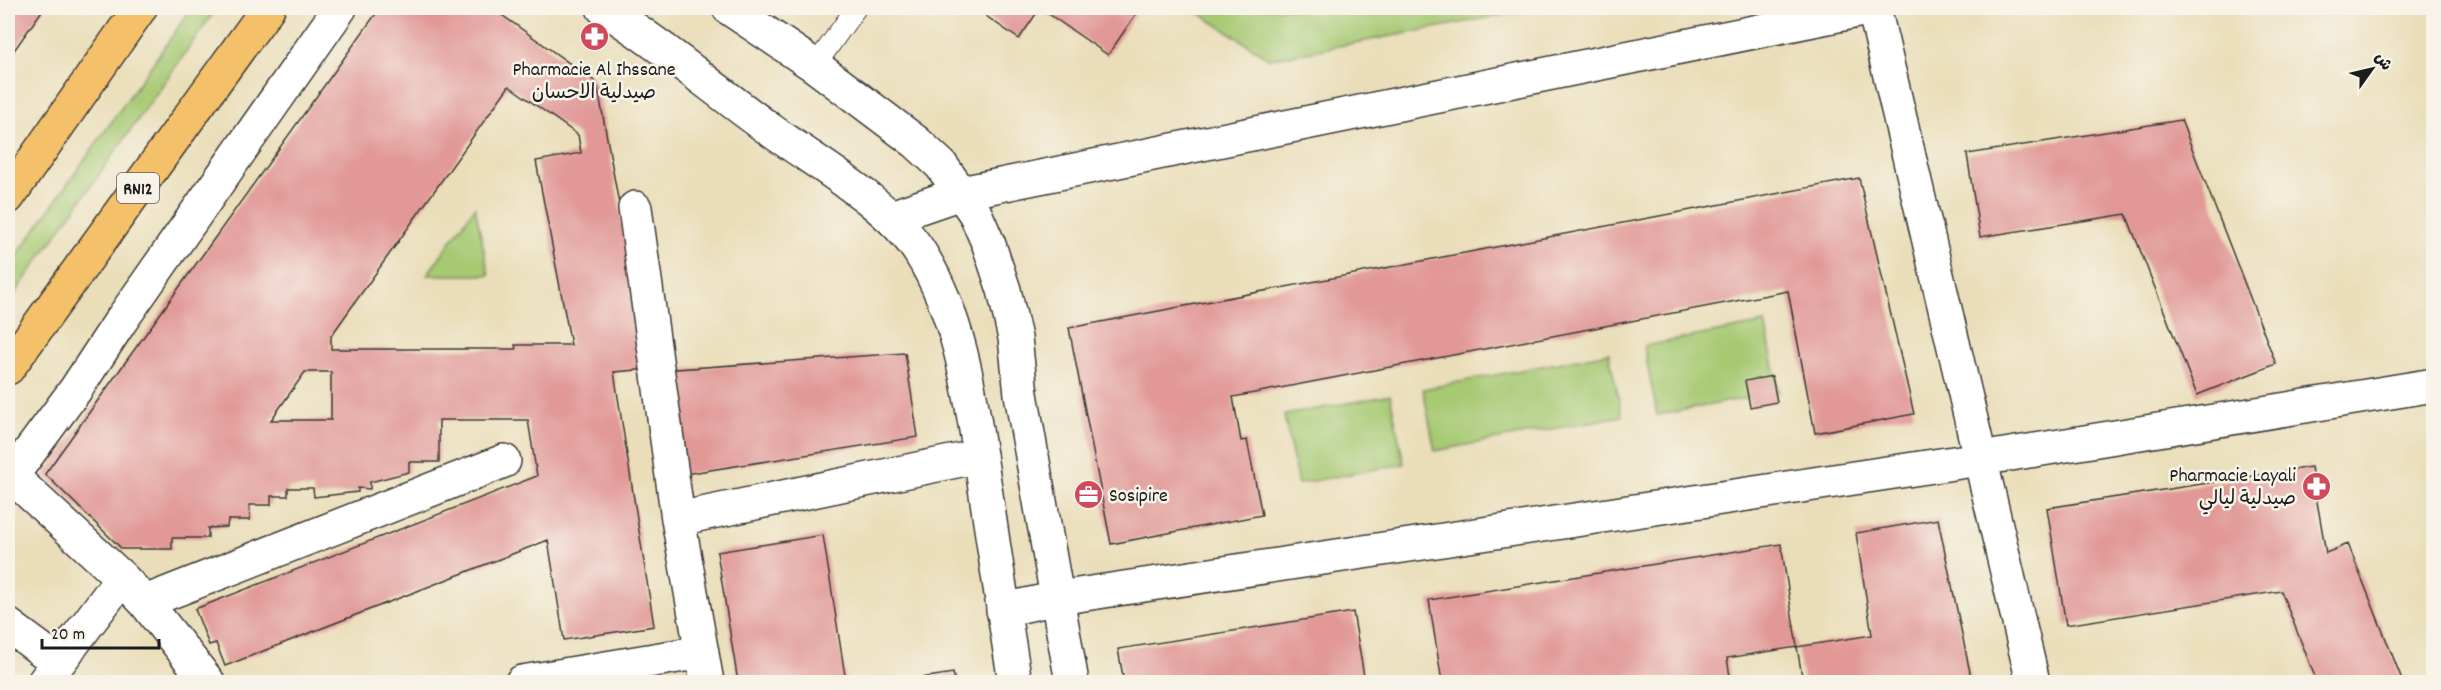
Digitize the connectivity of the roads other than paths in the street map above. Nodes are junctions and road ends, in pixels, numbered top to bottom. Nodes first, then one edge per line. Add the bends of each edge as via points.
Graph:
1 (140, 8) edge
2 (267, 8) edge
3 (340, 8) edge
4 (603, 8) edge
5 (729, 8) edge
6 (856, 8) edge
7 (1873, 8) edge
8 (644, 18) edge
9 (815, 66) junction
10 (961, 193) junction
11 (8, 197) edge
12 (635, 208) dead end
13 (891, 217) junction
14 (8, 369) edge
15 (2433, 385) edge
16 (980, 456) junction
17 (1980, 459) junction
18 (504, 461) dead end
19 (9, 476) edge
20 (678, 519) junction
21 (122, 578) junction
22 (1058, 598) junction
23 (145, 602) junction
24 (1004, 610) junction
25 (8, 625) edge
26 (704, 668) edge
27 (51, 672) edge
28 (208, 682) edge
29 (522, 682) edge
30 (1015, 682) edge
31 (1072, 682) edge
32 (2033, 682) edge

1 - 11 main road
2 - 14 main road, RN12
3 - 19 street via 76,389
4 - 8 street
5 - 9 street
6 - 9 lane
7 - 10 street
7 - 17 street
8 - 13 street via 771,130
9 - 10 street via 916,142 941,165
10 - 13 street
10 - 22 street via 975,213 1004,290
12 - 20 street
13 - 16 street via 918,249 947,312 960,352
15 - 17 street
16 - 20 street
16 - 24 street
17 - 22 street
17 - 32 street
18 - 23 street
19 - 21 street
20 - 26 street
21 - 23 street
21 - 27 street
22 - 24 street
22 - 31 street
23 - 28 street
24 - 30 street
25 - 27 street
26 - 29 street

